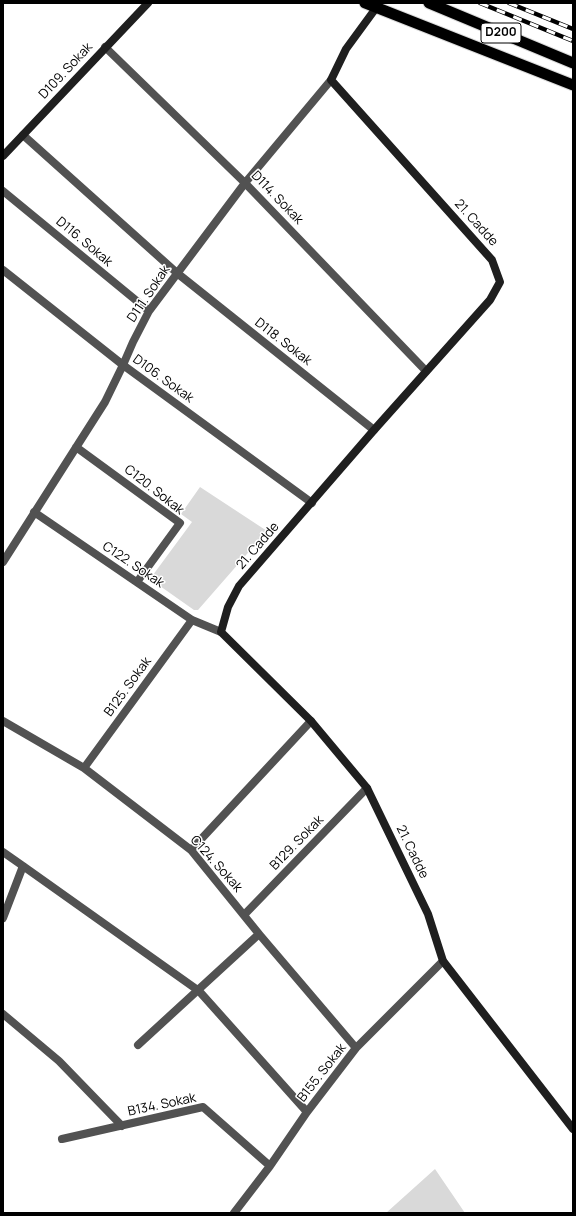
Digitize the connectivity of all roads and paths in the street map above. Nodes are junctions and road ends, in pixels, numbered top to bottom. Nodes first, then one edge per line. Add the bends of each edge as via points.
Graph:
1 (148, 3) edge
2 (365, 3) edge
3 (429, 3) edge
4 (376, 8) junction
5 (105, 47) junction
6 (573, 63) edge
7 (331, 80) junction
8 (573, 85) edge
9 (23, 135) junction
10 (3, 156) edge
11 (245, 182) junction
12 (3, 191) edge
13 (3, 270) edge
14 (177, 274) junction
15 (149, 311) junction
16 (123, 365) junction
17 (426, 371) junction
18 (374, 430) junction
19 (76, 447) junction
20 (312, 503) junction
21 (34, 512) junction
22 (3, 562) edge
23 (137, 582) junction
24 (192, 620) junction
25 (220, 632) junction
26 (3, 721) edge
27 (311, 721) junction
28 (84, 768) junction
29 (367, 788) junction
30 (191, 850) junction
31 (3, 852) edge
32 (23, 866) junction
33 (244, 915) junction
34 (3, 918) edge
35 (260, 934) junction
36 (443, 962) junction
37 (199, 991) junction
38 (3, 1014) edge
39 (138, 1045) dead end
40 (356, 1048) junction
41 (307, 1112) junction
42 (122, 1126) junction
43 (573, 1129) edge
44 (62, 1139) dead end
45 (270, 1166) junction
46 (234, 1213) edge

1 - 5 main road, D109. Sokak
2 - 4 highway
3 - 6 highway, D200
4 - 7 main road via 346,49
4 - 8 highway
5 - 9 main road, D109. Sokak
5 - 11 street, D114. Sokak
7 - 11 street, D111. Sokak
7 - 17 main road, 21. Cadde via 492,260 500,282 490,300
9 - 10 main road, D109. Sokak
9 - 14 street, D118. Sokak
11 - 14 street, D111. Sokak
11 - 17 street, D114. Sokak
12 - 15 street, D116. Sokak
13 - 16 street, D106. Sokak
14 - 15 street, D111. Sokak
14 - 18 street, D118. Sokak
15 - 16 street, D111. Sokak
16 - 19 street, D111. Sokak via 105,402
16 - 20 street, D106. Sokak
17 - 18 main road, 21. Cadde
18 - 20 main road, 21. Cadde
19 - 21 street, D111. Sokak
19 - 23 street, C120. Sokak via 180,523
20 - 25 main road, 21. Cadde via 239,586 228,607
21 - 22 street, D111. Sokak
21 - 23 street, C122. Sokak
23 - 24 street, C122. Sokak
24 - 25 street, C122. Sokak
24 - 28 street, B125. Sokak
25 - 27 main road, 21. Cadde
26 - 28 street, C124. Sokak
27 - 29 main road, 21. Cadde
27 - 30 street
28 - 30 street, C124. Sokak
29 - 33 street, B129. Sokak
29 - 36 main road, 21. Cadde via 428,914
30 - 33 street, C124. Sokak
31 - 32 street
32 - 34 street
32 - 37 street
33 - 35 street, C124. Sokak
35 - 37 street
35 - 40 street, C124. Sokak
36 - 40 street, B155. Sokak
36 - 43 main road, 21. Cadde
37 - 39 street
37 - 41 street
38 - 42 street via 59,1060
40 - 41 street, B155. Sokak
41 - 45 street, B155. Sokak
42 - 44 street, B134. Sokak
42 - 45 street, B134. Sokak via 203,1107
45 - 46 street, B155. Sokak

